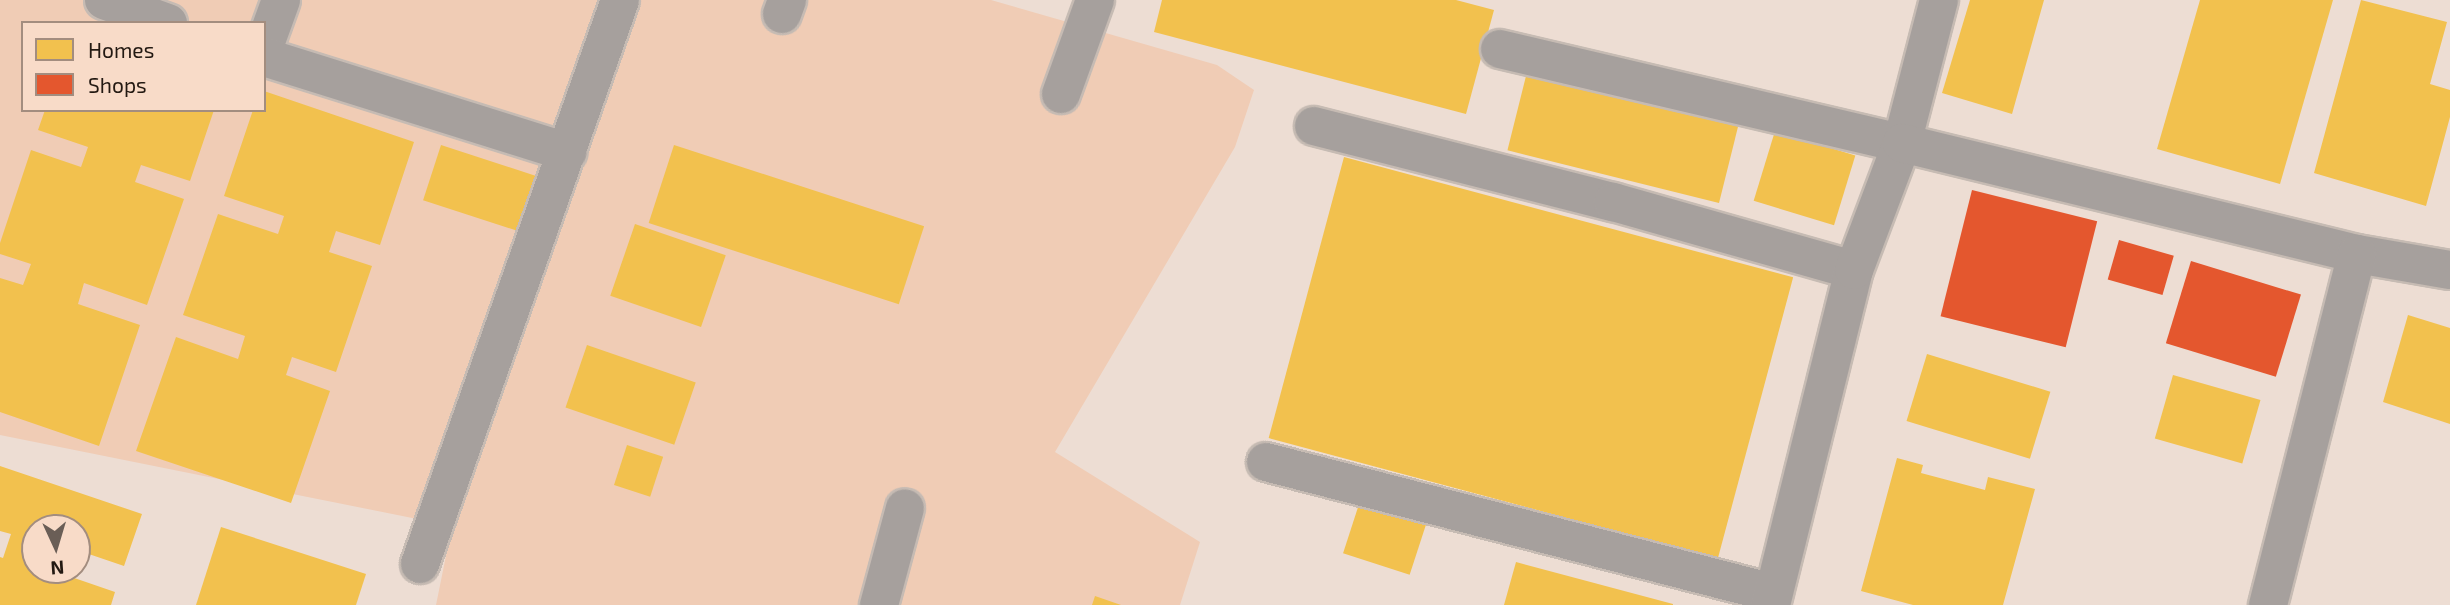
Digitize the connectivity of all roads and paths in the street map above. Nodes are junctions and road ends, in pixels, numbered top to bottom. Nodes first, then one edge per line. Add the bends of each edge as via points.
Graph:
1 (104, 0) edge
2 (281, 0) edge
3 (620, 0) edge
4 (1096, 0) edge
5 (1938, 0) edge
6 (162, 21) edge
7 (266, 41) edge
8 (1500, 50) dead end
9 (266, 58) edge
10 (1061, 94) dead end
11 (1314, 126) dead end
12 (1902, 143) junction
13 (567, 152) junction
14 (2357, 254) junction
15 (1854, 270) junction
16 (2450, 270) edge
17 (1266, 462) dead end
18 (905, 508) dead end
19 (420, 564) dead end
20 (1772, 599) edge
21 (879, 605) edge
22 (2268, 605) edge

1 - 6 street
2 - 7 street
3 - 13 street
4 - 10 street
5 - 12 street
8 - 12 street
9 - 13 street
11 - 15 street via 1613,202
12 - 14 street
12 - 15 street
13 - 19 street
14 - 16 street
14 - 22 street
15 - 20 street
17 - 20 street
18 - 21 street

